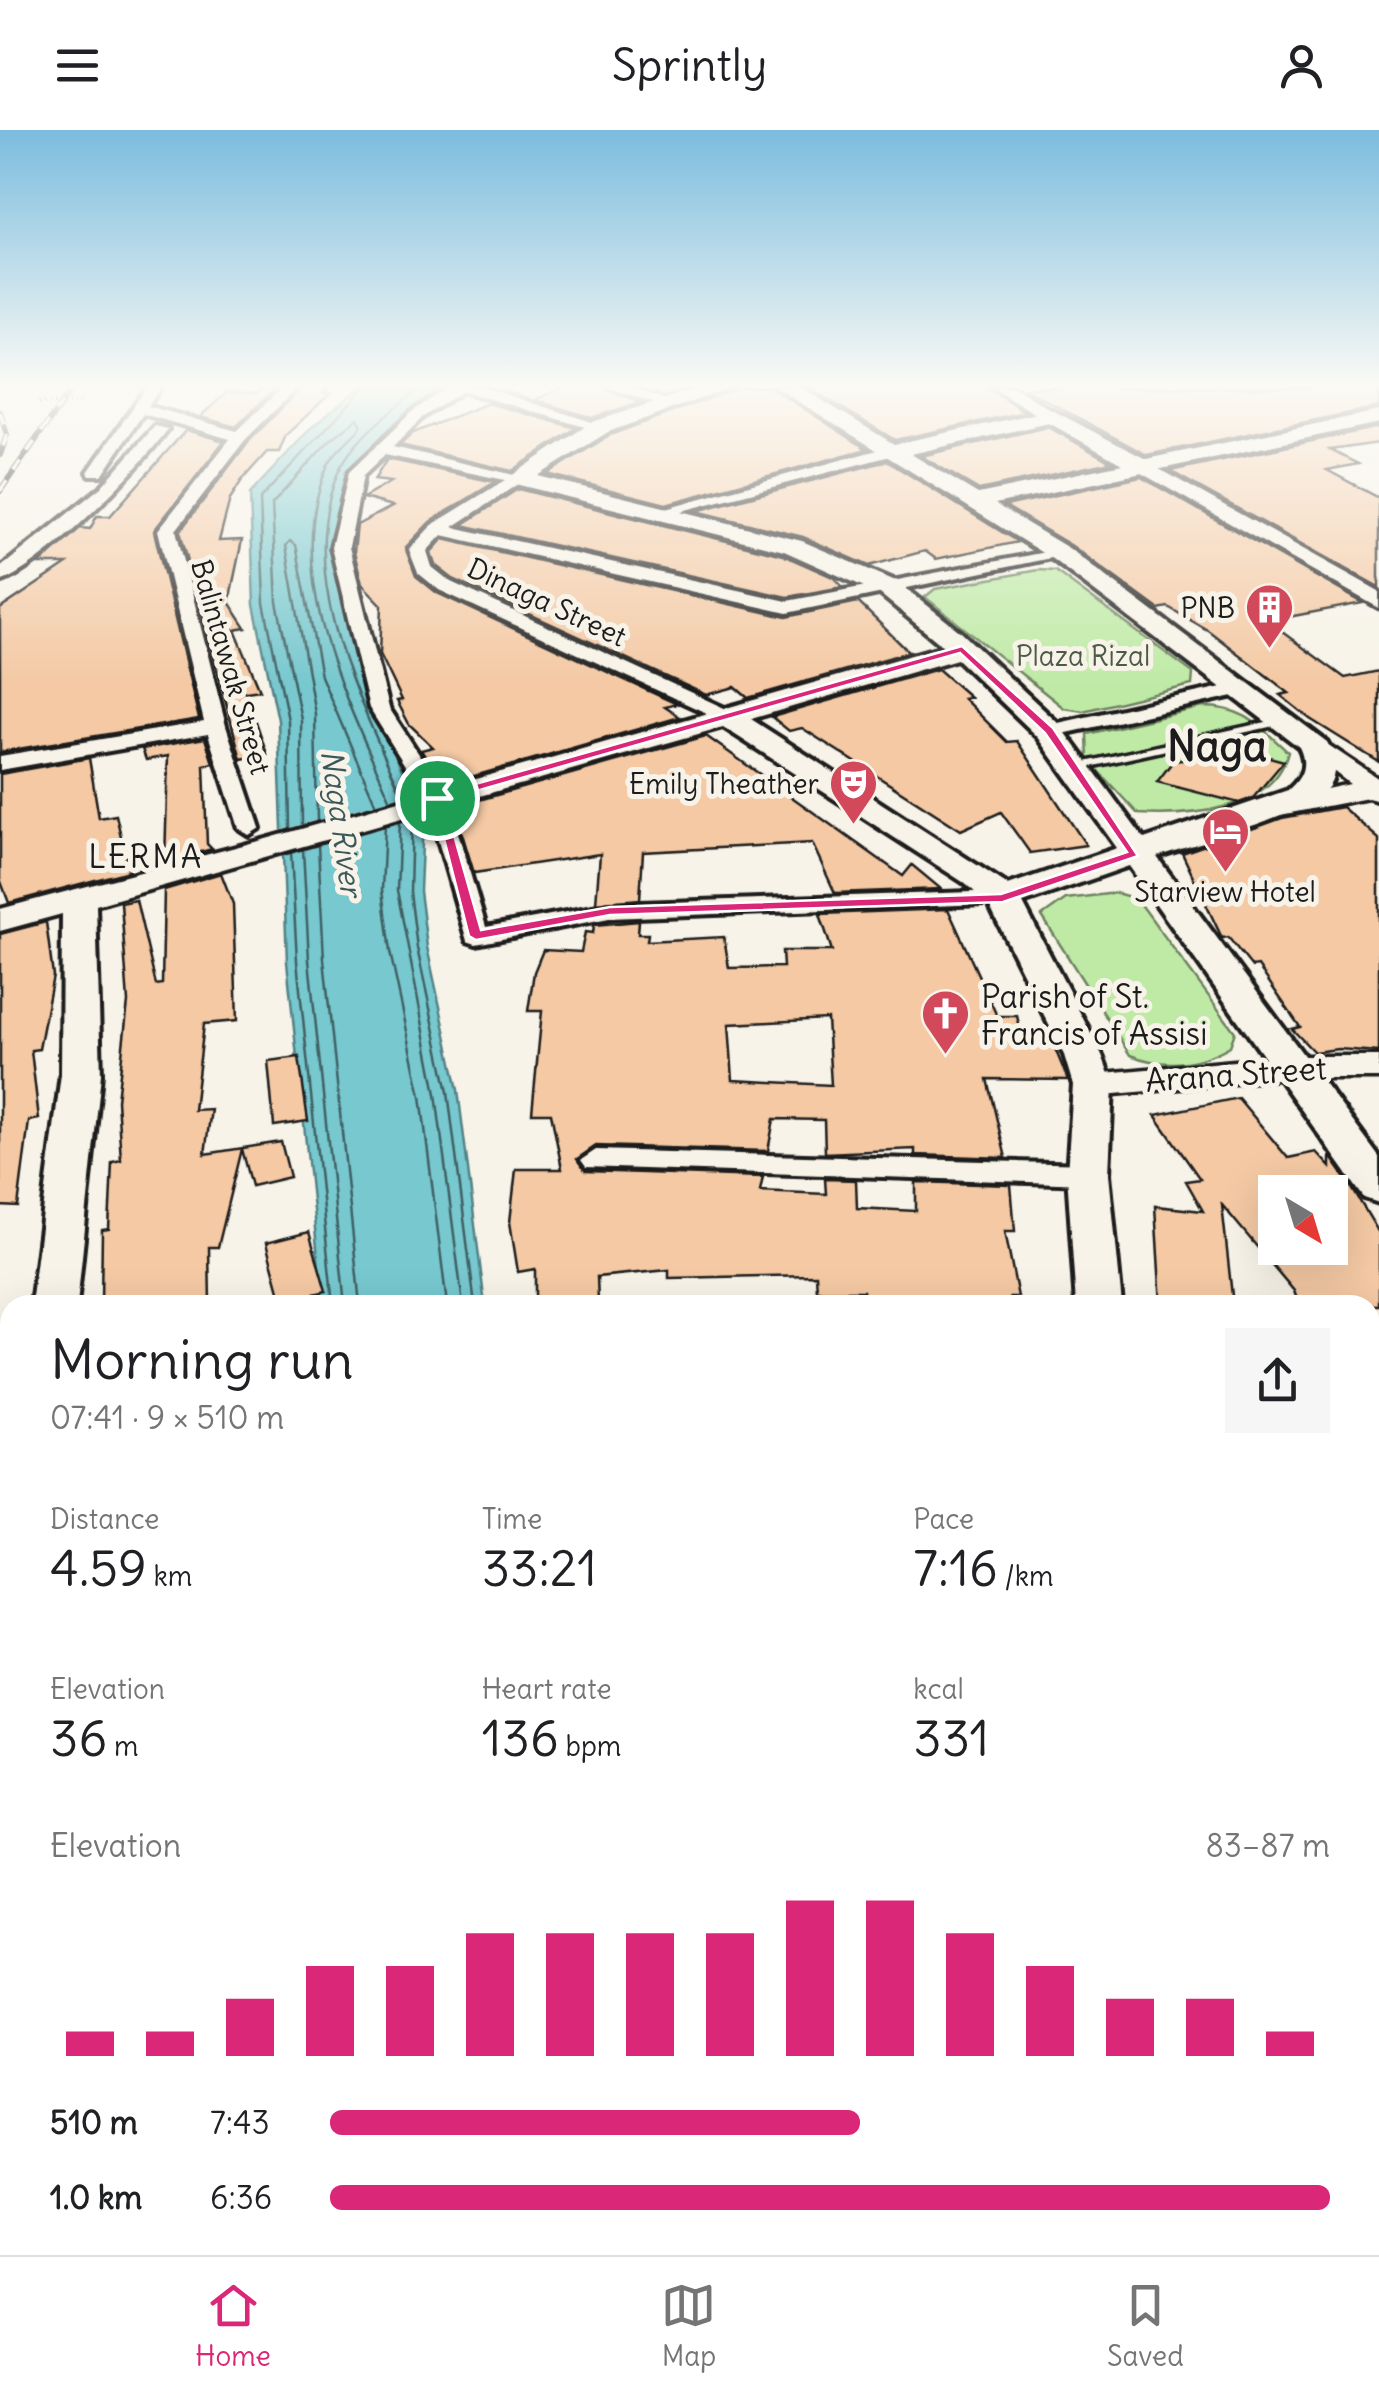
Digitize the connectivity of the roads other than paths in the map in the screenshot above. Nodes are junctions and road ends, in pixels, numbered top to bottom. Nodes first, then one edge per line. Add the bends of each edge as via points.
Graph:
1 (113, 486) edge
2 (201, 486) edge
3 (354, 486) edge
4 (506, 486) edge
5 (551, 486) edge
6 (758, 486) edge
7 (951, 486) edge
8 (1044, 486) edge
9 (1178, 486) edge
10 (976, 501) junction
11 (655, 513) junction
12 (438, 529) junction
13 (1061, 554) junction
14 (0, 578) edge
15 (889, 588) junction
16 (1379, 601) edge
17 (962, 649) junction
18 (1240, 689) junction
19 (726, 716) junction
20 (1284, 721) junction
21 (216, 726) junction
22 (1049, 731) junction
23 (1312, 742) junction
24 (0, 763) edge
25 (1076, 767) junction
26 (1377, 789) edge
27 (433, 800) junction
28 (1274, 808) junction
29 (264, 837) junction
30 (1134, 853) junction
31 (78, 898) junction
32 (1003, 898) junction
33 (0, 920) edge
34 (1289, 1067) junction
35 (1379, 1067) edge
36 (1093, 1085) junction
37 (596, 1160) dead end
38 (1088, 1174) junction
39 (1379, 1188) edge
40 (55, 1295) edge
41 (1097, 1295) edge

1 - 14 street
2 - 21 street, Balintawak Street via 167,530
3 - 27 street via 340,547 379,708
4 - 12 street, Dinaga Street
5 - 11 main road
6 - 11 street
7 - 10 main road
8 - 10 main road
9 - 16 street
10 - 13 main road
11 - 15 main road via 793,546
12 - 15 street via 787,607
12 - 19 street, Dinaga Street via 418,550 424,569 445,586
13 - 15 street
13 - 18 main road
15 - 17 main road
17 - 19 main road
17 - 22 main road
18 - 20 main road
18 - 22 street
19 - 27 main road
19 - 32 main road
20 - 23 main road
20 - 25 lane
21 - 24 street
21 - 29 street, Balintawak Street
22 - 25 main road
23 - 26 street
23 - 28 main road via 1320,758 1316,782
25 - 30 main road
26 - 28 street
27 - 29 main road
27 - 32 street via 476,936 610,911
28 - 30 main road
29 - 31 main road
30 - 32 main road
30 - 34 main road
31 - 33 main road
31 - 40 main road via 81,1074
32 - 36 main road
34 - 35 street, Arana Street
34 - 36 street, Arana Street
34 - 39 main road
36 - 38 main road
37 - 38 street
38 - 41 main road

